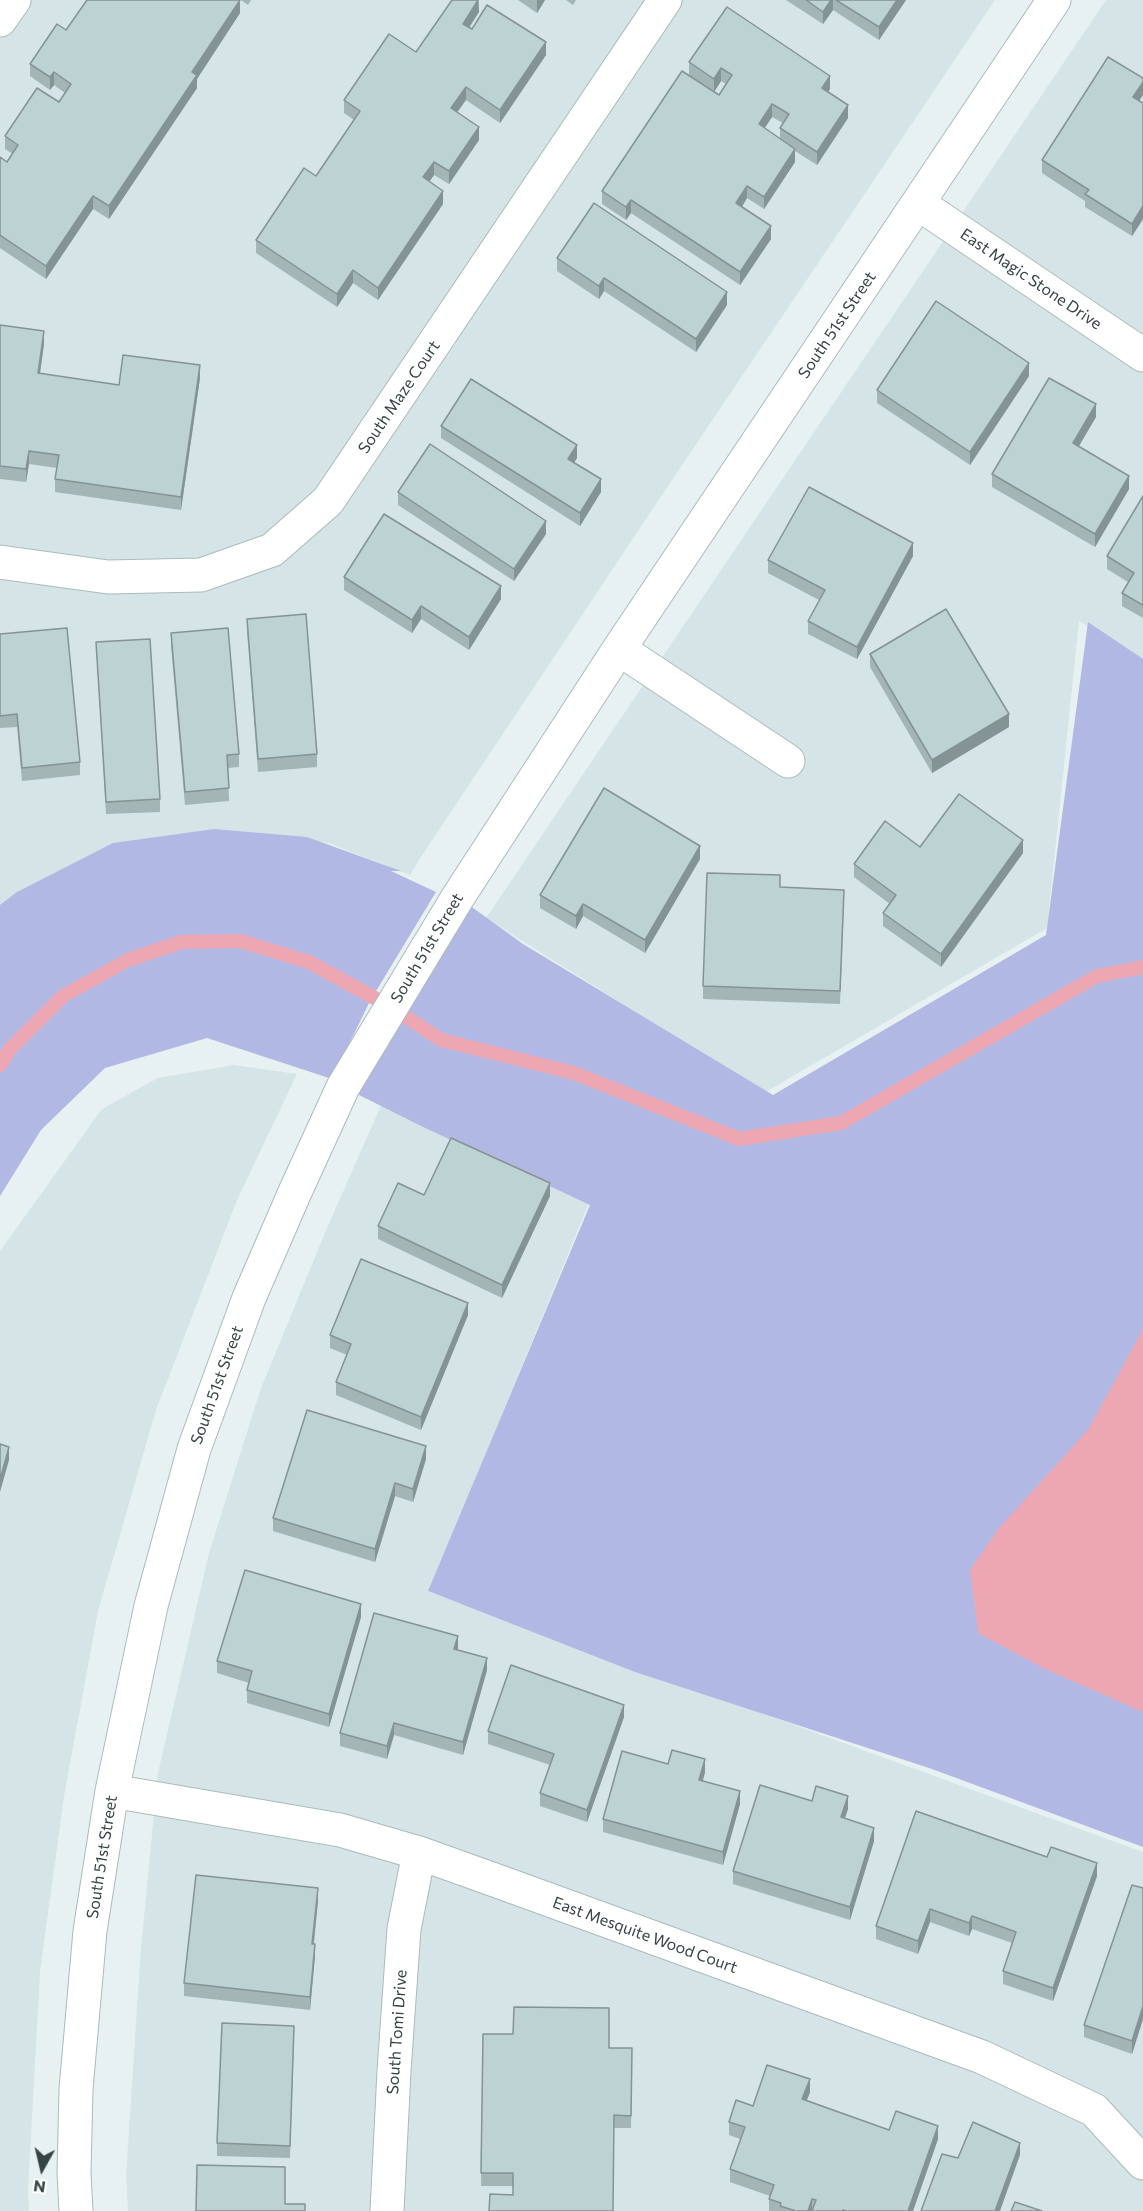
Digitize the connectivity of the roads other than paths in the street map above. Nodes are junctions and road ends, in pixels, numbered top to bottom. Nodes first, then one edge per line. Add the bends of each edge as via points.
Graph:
1 (14, 0) edge
2 (665, 0) edge
3 (1054, 0) edge
4 (0, 20) edge
5 (919, 204) junction
6 (1143, 355) edge
7 (0, 562) edge
8 (619, 649) junction
9 (788, 761) dead end
10 (112, 1791) junction
11 (419, 1853) junction
12 (1143, 2163) edge
13 (76, 2211) edge
14 (387, 2211) edge

1 - 4 street
2 - 7 street, South Maze Court via 328,501 272,550 201,575 108,577
3 - 5 street, South 51st Street
5 - 6 street, East Magic Stone Drive
5 - 8 street, South 51st Street
8 - 9 street
8 - 10 street, South 51st Street via 458,897 343,1087 295,1192 249,1299 194,1449 151,1606
10 - 11 street, East Mesquite Wood Court via 340,1830
10 - 13 street, South 51st Street via 90,1931 76,2089
11 - 12 street, East Mesquite Wood Court via 982,2057 1094,2110
11 - 14 street, South Tomi Drive via 404,1929

